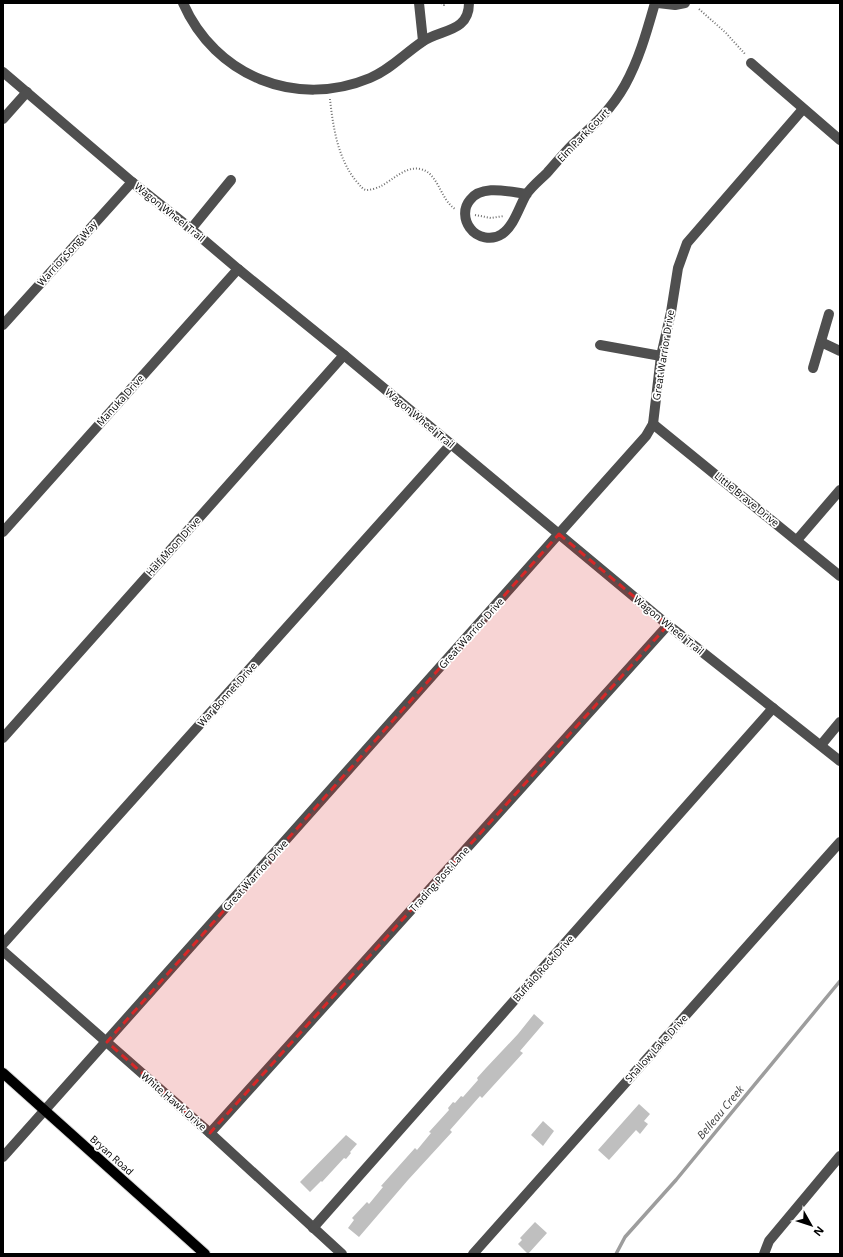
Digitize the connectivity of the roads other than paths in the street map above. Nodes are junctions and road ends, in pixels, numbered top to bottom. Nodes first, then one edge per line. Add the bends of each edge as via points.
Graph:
1 (183, 3) edge
2 (419, 3) edge
3 (469, 3) edge
4 (656, 3) edge
5 (685, 3) edge
6 (423, 41) junction
7 (751, 63) road end
8 (3, 72) edge
9 (27, 92) junction
10 (803, 109) junction
11 (3, 119) edge
12 (840, 140) edge
13 (230, 180) dead end
14 (132, 182) junction
15 (527, 194) junction
16 (191, 229) junction
17 (238, 269) junction
18 (829, 314) dead end
19 (3, 325) edge
20 (821, 342) junction
21 (600, 345) dead end
22 (840, 351) edge
23 (344, 355) junction
24 (661, 356) junction
25 (814, 368) dead end
26 (653, 424) junction
27 (451, 444) junction
28 (840, 490) edge
29 (3, 532) edge
30 (559, 534) junction
31 (797, 540) junction
32 (840, 576) edge
33 (668, 625) junction
34 (773, 708) junction
35 (840, 722) edge
36 (3, 738) edge
37 (821, 745) junction
38 (840, 761) edge
39 (840, 842) edge
40 (3, 944) edge
41 (3, 951) edge
42 (107, 1042) junction
43 (3, 1073) edge
44 (45, 1111) junction
45 (210, 1133) junction
46 (840, 1156) edge
47 (3, 1157) edge
48 (313, 1228) junction
49 (202, 1253) edge
50 (342, 1254) edge
51 (473, 1254) edge
52 (764, 1254) edge

1 - 6 street via 201,34 224,59 255,77 284,87 310,90 355,84 384,70
2 - 6 street
3 - 6 street via 469,11 461,24
4 - 5 street
4 - 15 street, Elm Park Court via 637,59 618,96 603,117
7 - 10 street
8 - 9 street, Wagon Wheel Trail
9 - 11 street
9 - 14 street, Wagon Wheel Trail
10 - 12 street
10 - 24 street, Great Warrior Drive via 687,243 678,268
13 - 16 street
14 - 16 street, Wagon Wheel Trail
14 - 19 street, Warrior Song Way
15 - 15 street, Elm Park Court via 509,226 498,236 480,236 468,225 465,212 467,203 478,192 487,190
16 - 17 street, Wagon Wheel Trail
17 - 23 street, Wagon Wheel Trail
17 - 29 street, Manuka Drive
18 - 20 street
20 - 22 street
20 - 25 street
21 - 24 street
23 - 27 street, Wagon Wheel Trail
23 - 36 street, Half Moon Drive
24 - 26 street, Great Warrior Drive
26 - 30 street, Great Warrior Drive via 646,436
26 - 31 street, Little Brave Drive
27 - 30 street, Wagon Wheel Trail
27 - 40 street, War Bonnet Drive
28 - 31 street
30 - 33 street, Wagon Wheel Trail
30 - 42 street, Great Warrior Drive
31 - 32 street, Little Brave Drive
33 - 34 street, Wagon Wheel Trail
33 - 45 street, Trading Post Lane
34 - 37 street, Wagon Wheel Trail
34 - 48 street, Buffalo Rock Drive
35 - 37 street
37 - 38 street, Wagon Wheel Trail
39 - 51 street, Shallow Lake Drive
41 - 42 street, White Hawk Drive
42 - 44 street, Great Warrior Drive
42 - 45 street, White Hawk Drive
43 - 44 main road, Bryan Road
44 - 47 street, Great Warrior Drive
44 - 49 main road, Bryan Road
45 - 48 street, White Hawk Drive
46 - 52 street via 769,1241
48 - 50 street, White Hawk Drive

